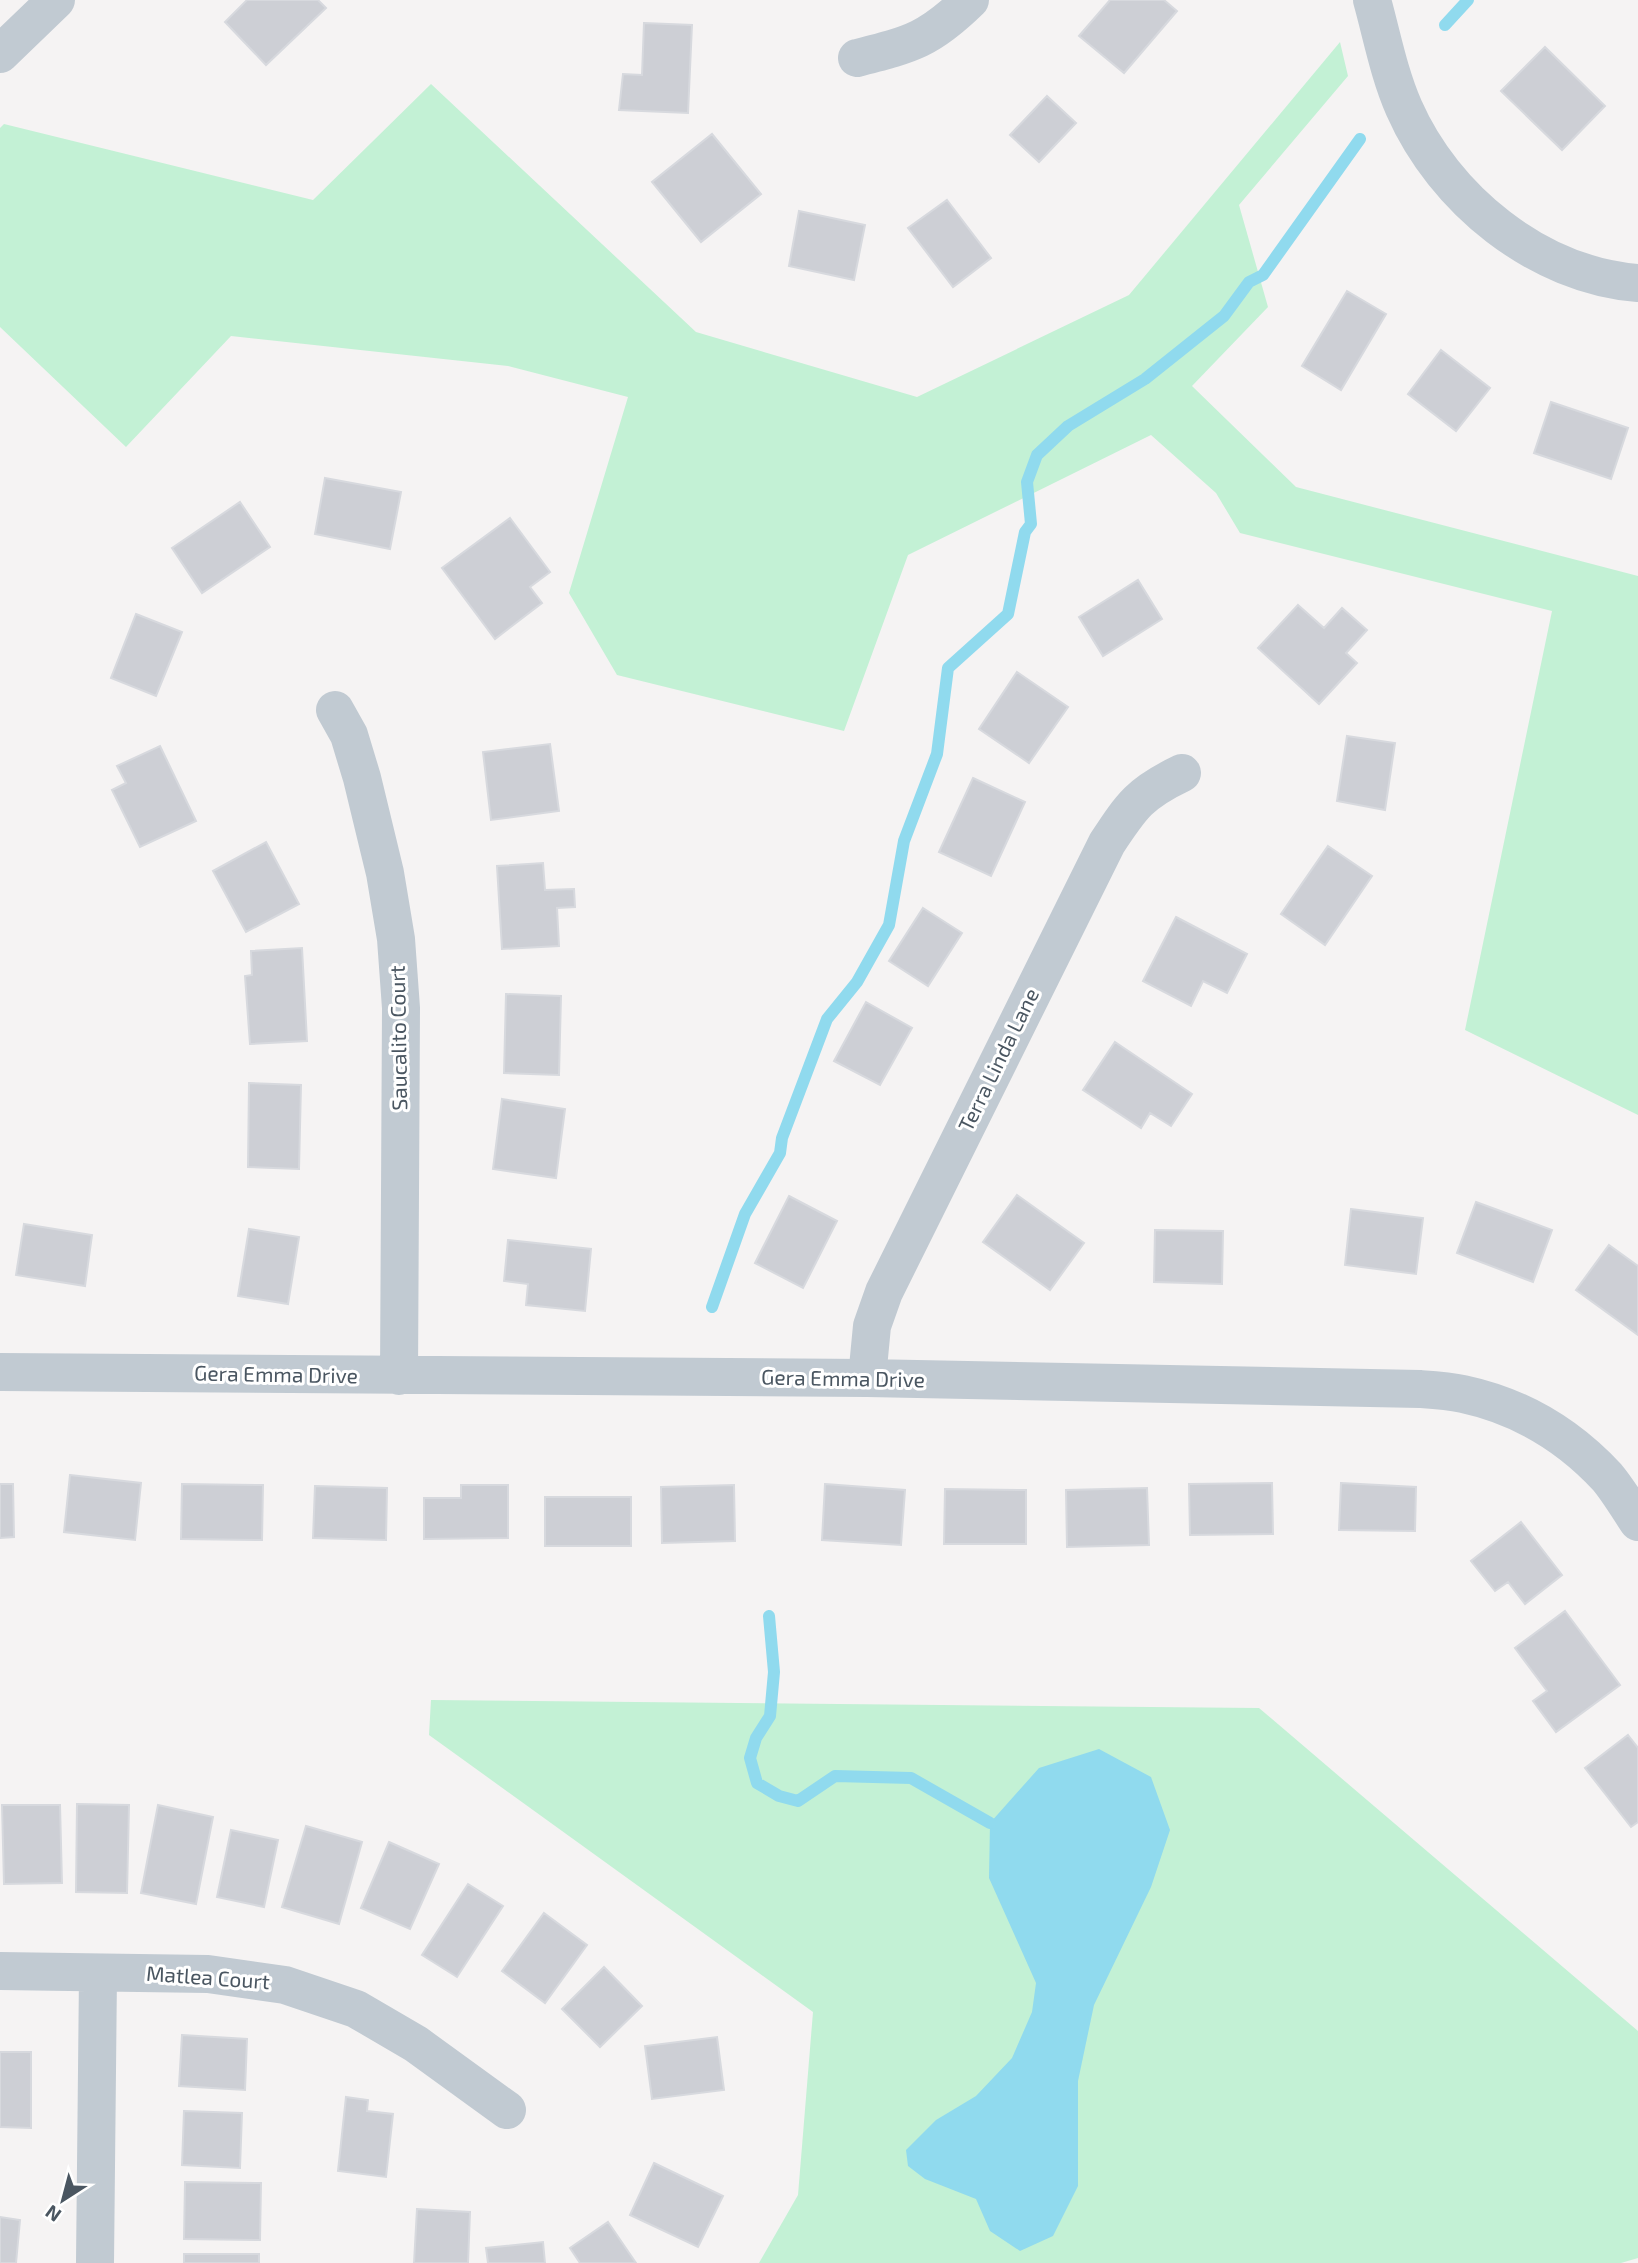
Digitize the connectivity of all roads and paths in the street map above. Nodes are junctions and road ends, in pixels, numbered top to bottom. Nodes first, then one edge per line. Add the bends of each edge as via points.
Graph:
1 (56, 0) edge
2 (970, 0) edge
3 (1372, 0) edge
4 (0, 54) edge
5 (858, 58) dead end
6 (1638, 283) edge
7 (335, 710) dead end
8 (1182, 774) dead end
9 (0, 1372) edge
10 (399, 1376) junction
11 (867, 1378) junction
12 (1638, 1522) edge
13 (0, 1971) edge
14 (98, 1974) junction
15 (507, 2110) dead end
16 (95, 2263) edge

1 - 4 street
2 - 5 street via 934,32 907,45
3 - 6 street via 1405,110 1444,176 1495,225 1524,245 1591,274
7 - 10 street, Saucalito Court via 349,735 362,778 396,939 401,1008
8 - 11 street, Terra Linda Lane via 1132,805 1107,843 884,1292 872,1326
9 - 10 street, Gera Emma Drive
10 - 11 street, Gera Emma Drive
11 - 12 street, Gera Emma Drive via 1420,1389 1463,1394 1516,1410 1567,1439 1608,1478
13 - 14 street, Matlea Court
14 - 15 street, Matlea Court via 208,1974 285,1985 356,2009 415,2044
14 - 16 street

